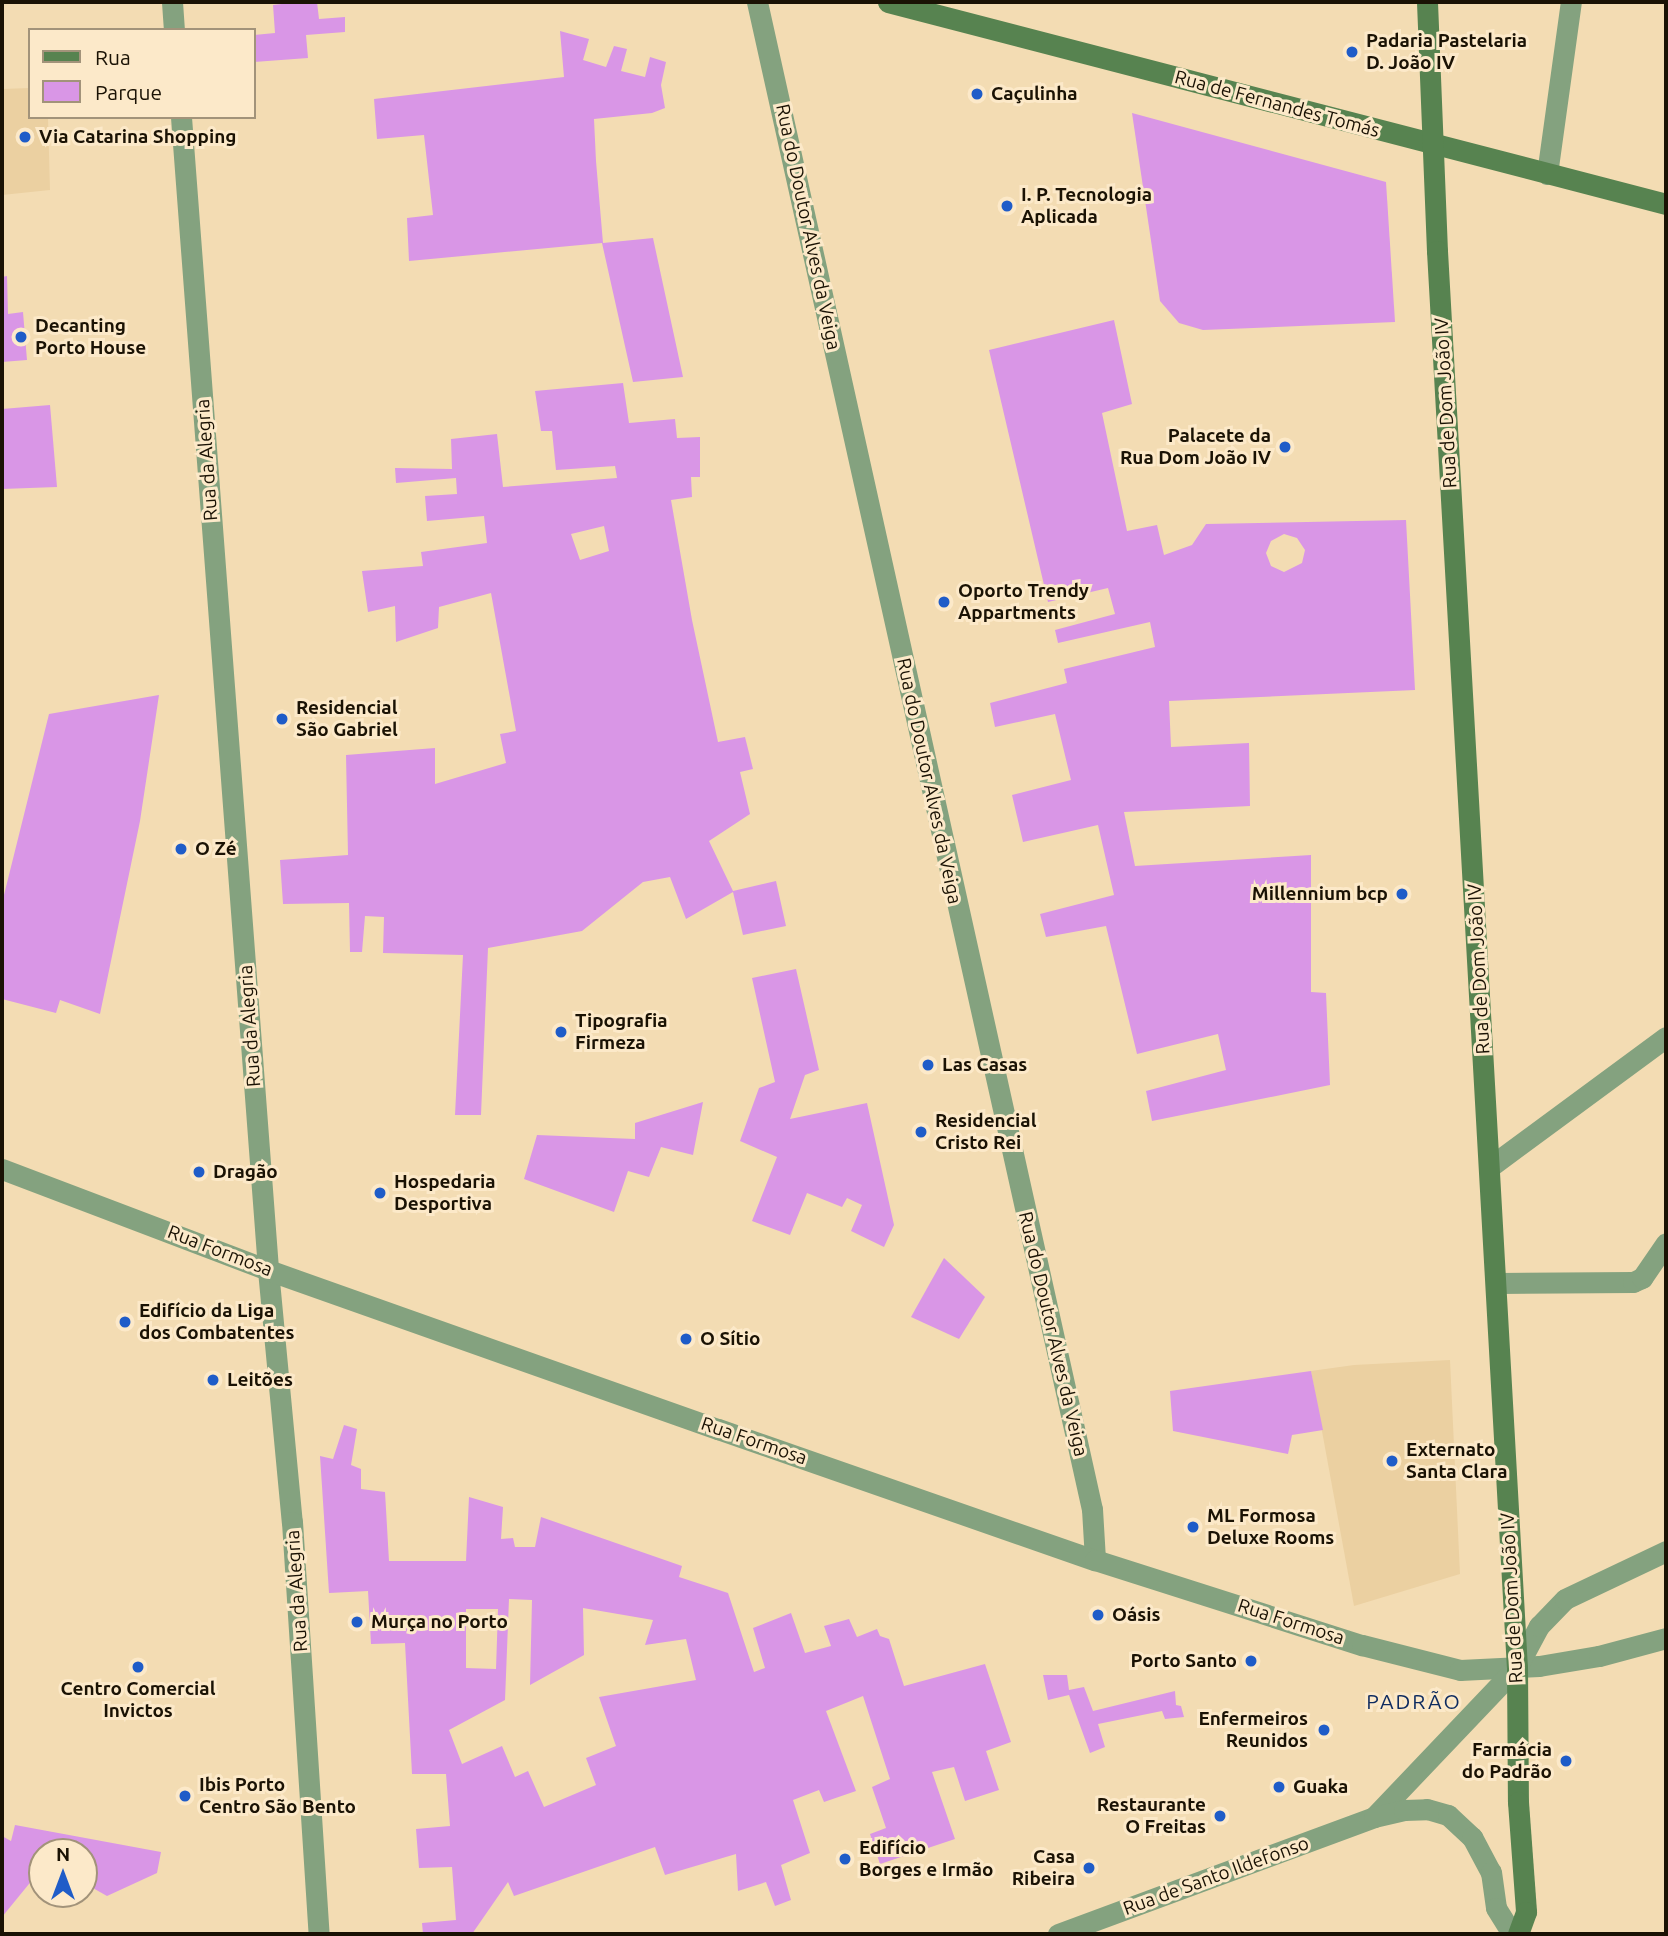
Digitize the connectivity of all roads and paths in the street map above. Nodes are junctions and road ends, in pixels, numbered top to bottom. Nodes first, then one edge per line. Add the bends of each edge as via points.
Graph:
1 (172, 2) edge
2 (757, 2) edge
3 (888, 2) edge
4 (1427, 2) edge
5 (1571, 2) edge
6 (174, 28) edge
7 (181, 119) edge
8 (1435, 145) junction
9 (1547, 174) junction
10 (1666, 204) edge
11 (1666, 1037) edge
12 (1491, 1166) junction
13 (2, 1169) edge
14 (1666, 1243) edge
15 (268, 1270) junction
16 (1497, 1283) junction
17 (1666, 1551) edge
18 (1095, 1560) junction
19 (1666, 1638) edge
20 (1517, 1667) junction
21 (1374, 1817) junction
22 (319, 1934) edge
23 (1058, 1934) edge
24 (1515, 1934) edge

1 - 6 street
2 - 18 street, Rua do Doutor Alves da Veiga via 1092,1509
3 - 8 main road, Rua de Fernandes Tomás
4 - 8 main road, Rua de Dom João IV
5 - 9 street
7 - 15 street, Rua da Alegria
8 - 9 main road, Rua de Fernandes Tomás
8 - 12 main road, Rua de Dom João IV via 1437,251
9 - 10 main road, Rua de Fernandes Tomás
11 - 12 street
12 - 16 main road, Rua de Dom João IV
13 - 15 street, Rua Formosa
14 - 16 street via 1642,1278 1633,1282
15 - 18 street, Rua Formosa
15 - 22 street, Rua da Alegria via 295,1563
16 - 20 main road, Rua de Dom João IV
17 - 20 street via 1564,1599 1539,1626
18 - 20 street, Rua Formosa via 1362,1645 1460,1670
19 - 20 street, Rua Formosa via 1599,1656
20 - 21 street
20 - 24 main road, Rua de Dom João IV via 1518,1802 1526,1912
21 - 23 street, Rua de Santo Ildefonso
21 - 24 street, Rua de Santo Ildefonso via 1427,1809 1448,1815 1472,1837 1491,1872 1496,1909

